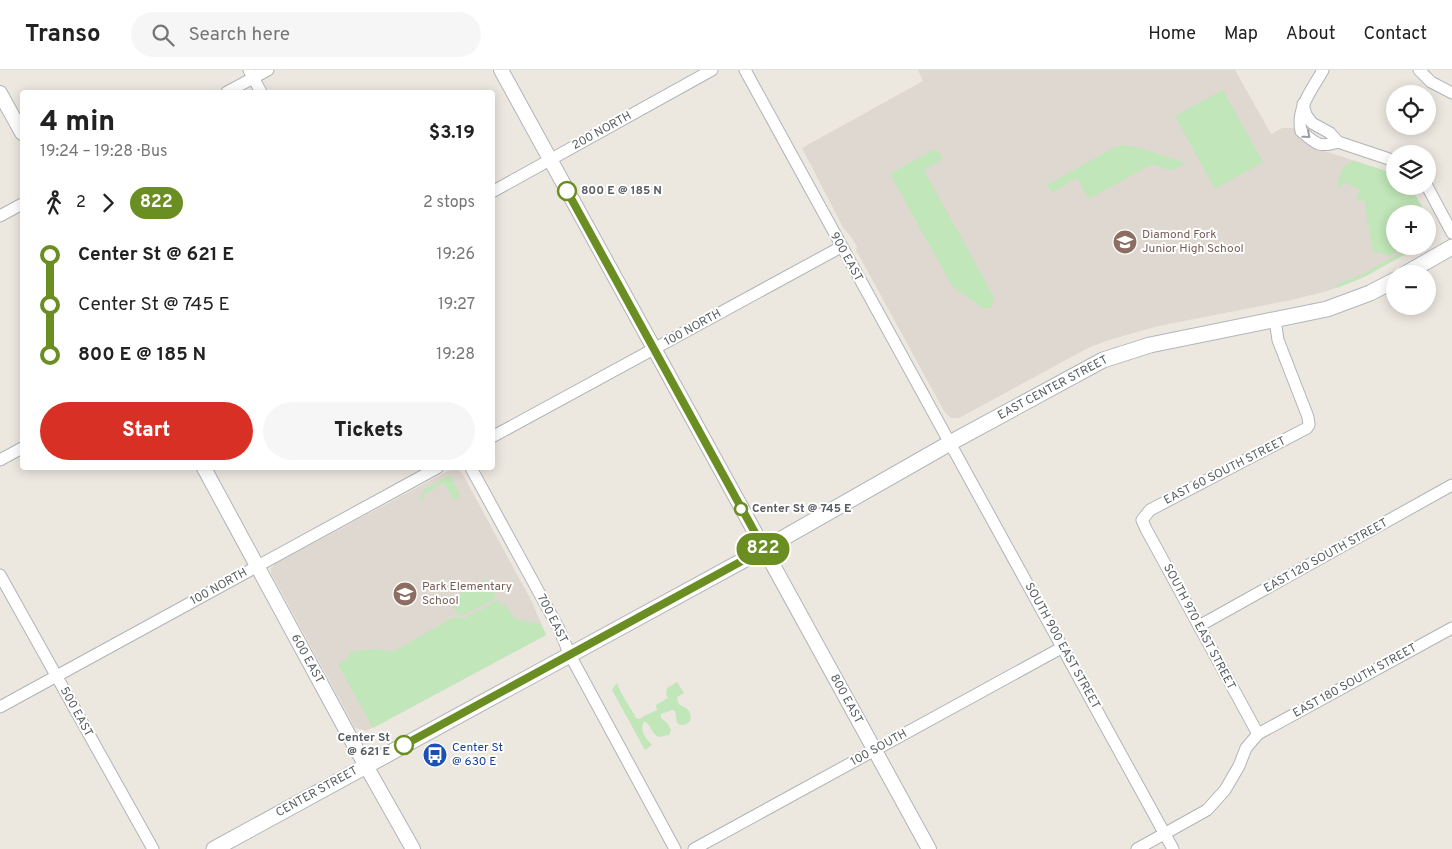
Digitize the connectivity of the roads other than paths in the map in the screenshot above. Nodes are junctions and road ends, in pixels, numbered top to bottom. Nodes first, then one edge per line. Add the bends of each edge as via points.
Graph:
1 (268, 70) edge
2 (501, 70) edge
3 (712, 70) edge
4 (745, 70) edge
5 (1323, 70) edge
6 (1419, 70) edge
7 (251, 74) edge
8 (230, 90) edge
9 (260, 90) edge
10 (0, 93) edge
11 (1452, 93) edge
12 (20, 129) edge
13 (1386, 158) edge
14 (550, 160) junction
15 (495, 190) edge
16 (1432, 195) edge
17 (20, 205) edge
18 (0, 216) edge
19 (1452, 233) edge
20 (1452, 246) edge
21 (840, 247) junction
22 (1420, 265) edge
23 (1386, 285) edge
24 (1275, 320) junction
25 (653, 349) junction
26 (495, 435) edge
27 (950, 443) junction
28 (20, 449) edge
29 (0, 460) edge
30 (205, 470) edge
31 (434, 470) edge
32 (473, 470) edge
33 (1452, 486) edge
34 (1142, 520) joint
35 (764, 549) junction
36 (257, 566) junction
37 (0, 575) edge
38 (1199, 626) junction
39 (1452, 628) edge
40 (1063, 647) junction
41 (570, 655) junction
42 (57, 676) junction
43 (0, 707) edge
44 (1258, 734) junction
45 (875, 750) junction
46 (367, 765) junction
47 (1165, 834) junction
48 (153, 849) edge
49 (214, 849) edge
50 (413, 849) edge
51 (675, 849) edge
52 (694, 849) edge
53 (929, 849) edge
54 (1137, 849) edge
55 (1173, 849) edge

1 - 7 street
2 - 14 street, 800 EAST
3 - 14 street, 200 NORTH
4 - 21 street, 900 EAST
5 - 13 street via 1303,104 1306,115 1338,142
6 - 11 street via 1431,82
7 - 8 street
7 - 9 street
10 - 12 street
14 - 15 street, 200 NORTH
14 - 25 street, 800 EAST
16 - 19 street
17 - 18 street
20 - 22 main road
21 - 25 street, 100 NORTH
21 - 27 street, 900 EAST
23 - 24 main road, EAST CENTER STREET via 1340,305
24 - 27 main road, EAST CENTER STREET via 1150,344 1111,357
24 - 34 street, EAST 60 SOUTH STREET via 1278,340 1309,425 1298,434 1150,510
25 - 26 street, 100 NORTH
25 - 35 street, 800 EAST
27 - 35 main road, EAST CENTER STREET
27 - 40 street, SOUTH 900 EAST STREET
28 - 29 street
30 - 36 street, 600 EAST
31 - 36 street, 100 NORTH
32 - 41 street, 700 EAST
33 - 38 street, EAST 120 SOUTH STREET
34 - 38 street, SOUTH 970 EAST STREET
35 - 41 main road, CENTER STREET
35 - 45 street, 800 EAST
36 - 42 street, 100 NORTH
36 - 46 street, 600 EAST
37 - 42 street, 500 EAST
38 - 44 street, SOUTH 970 EAST STREET
39 - 44 street, EAST 180 SOUTH STREET
40 - 45 street, 100 SOUTH
40 - 47 street, SOUTH 900 EAST STREET
41 - 46 main road, CENTER STREET
41 - 51 street, 700 EAST
42 - 43 street, 100 NORTH
42 - 48 street, 500 EAST
44 - 47 street via 1246,748 1230,783 1214,804
45 - 52 street, 100 SOUTH
45 - 53 street, 800 EAST
46 - 49 main road, CENTER STREET
46 - 50 street, 600 EAST
47 - 54 street
47 - 55 street, SOUTH 900 EAST STREET

